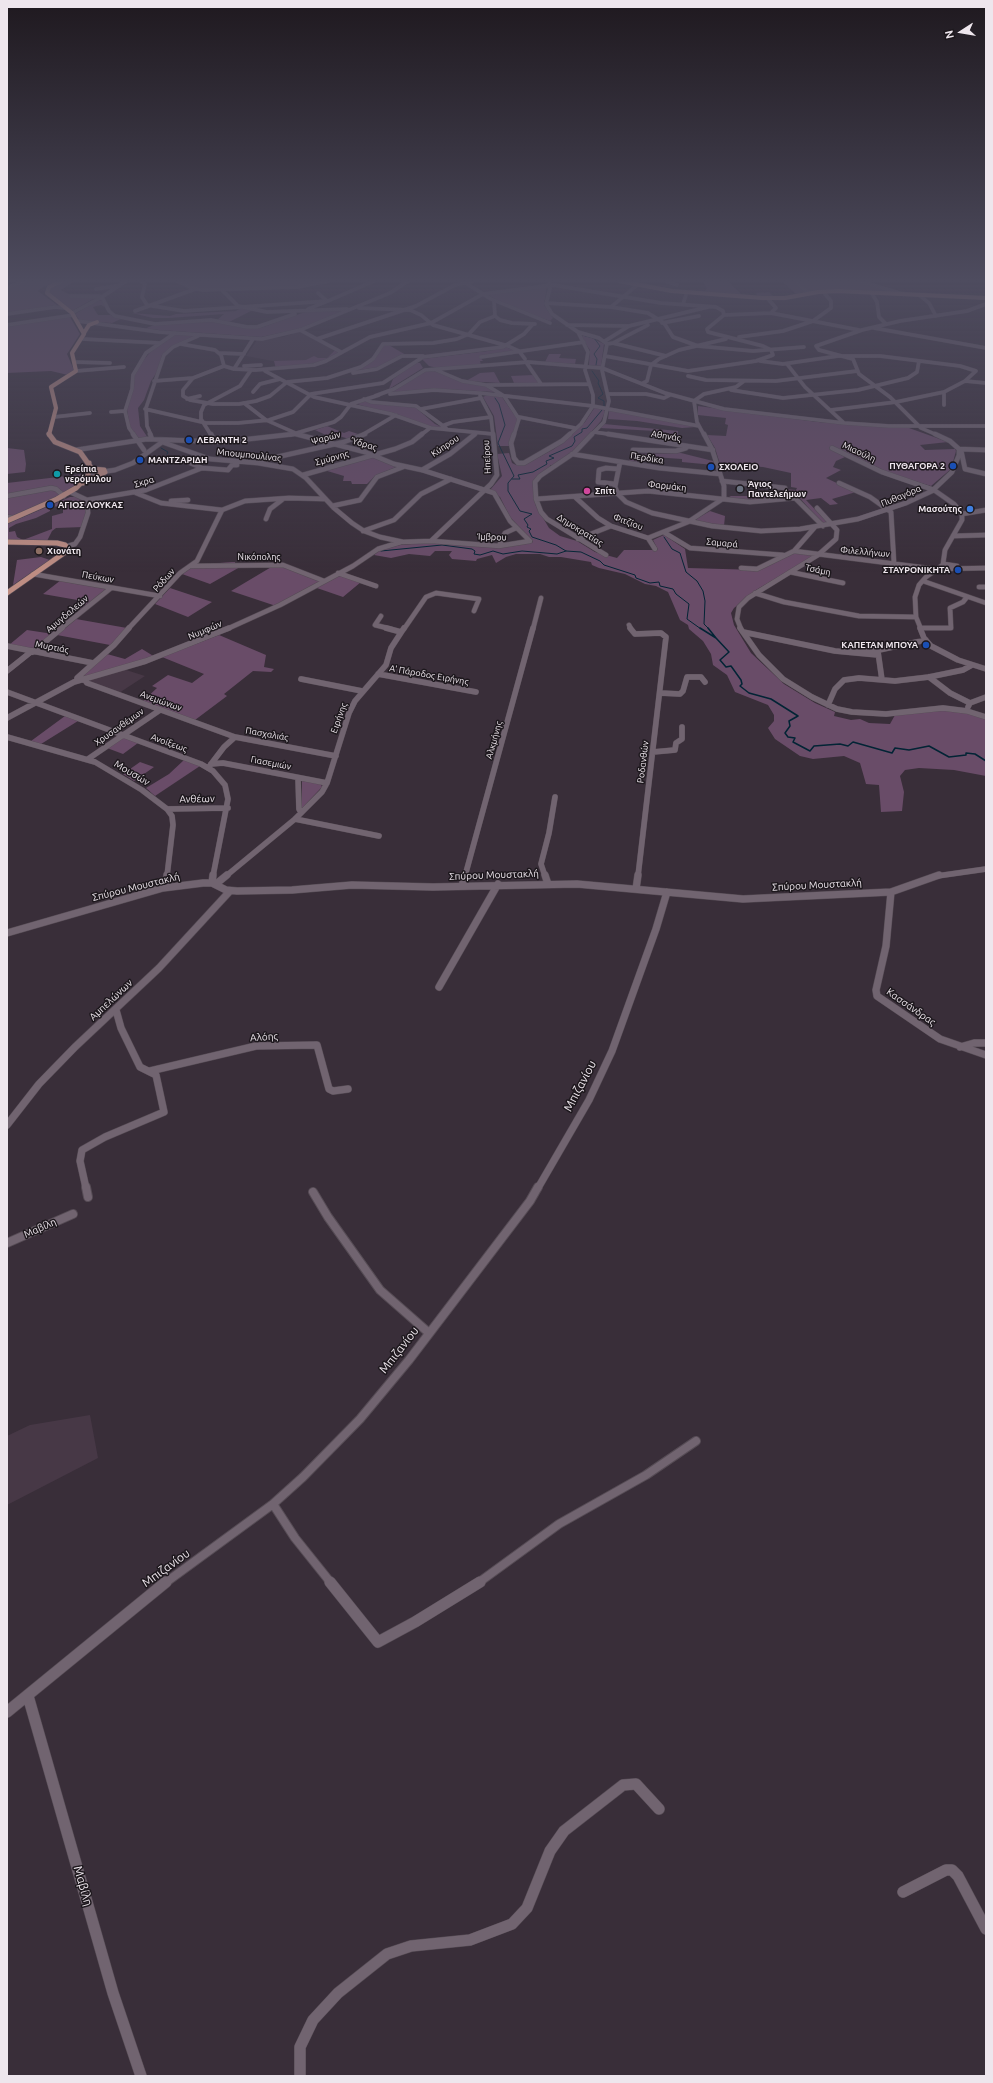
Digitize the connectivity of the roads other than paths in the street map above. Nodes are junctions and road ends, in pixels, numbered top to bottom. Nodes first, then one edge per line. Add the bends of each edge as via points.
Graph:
1 (64, 378) edge
2 (133, 378) edge
3 (156, 378) edge
4 (190, 378) edge
5 (193, 378) edge
6 (245, 378) edge
7 (325, 378) edge
8 (391, 378) edge
9 (410, 378) edge
10 (456, 378) edge
11 (537, 378) edge
12 (588, 378) edge
13 (604, 378) edge
14 (630, 378) edge
15 (648, 378) edge
16 (701, 378) edge
17 (805, 378) edge
18 (866, 378) edge
19 (904, 378) edge
20 (969, 378) edge
21 (280, 379) joint
22 (799, 379) junction
23 (154, 381) junction
24 (387, 381) junction
25 (744, 381) junction
26 (965, 381) junction
27 (287, 382) junction
28 (643, 383) junction
29 (986, 383) edge
30 (541, 384) junction
31 (589, 384) junction
32 (486, 385) junction
33 (876, 387) junction
34 (729, 389) junction
35 (389, 391) junction
36 (253, 392) dead end
37 (944, 392) junction
38 (309, 394) junction
39 (608, 394) junction
40 (480, 395) junction
41 (501, 395) junction
42 (670, 395) junction
43 (200, 396) dead end
44 (375, 396) junction
45 (815, 396) junction
46 (187, 399) junction
47 (364, 399) junction
48 (694, 402) junction
49 (896, 402) junction
50 (244, 403) junction
51 (206, 404) junction
52 (350, 404) junction
53 (944, 405) dead end
54 (593, 406) junction
55 (608, 408) junction
56 (145, 409) junction
57 (421, 409) junction
58 (831, 410) junction
59 (125, 411) junction
60 (111, 412) dead end
61 (90, 414) dead end
62 (396, 415) junction
63 (54, 417) junction
64 (491, 417) junction
65 (518, 417) junction
66 (266, 420) junction
67 (202, 422) junction
68 (844, 423) junction
69 (442, 426) junction
70 (699, 426) junction
71 (900, 426) junction
72 (918, 426) junction
73 (986, 426) edge
74 (430, 428) junction
75 (575, 428) junction
76 (448, 430) junction
77 (924, 431) junction
78 (594, 432) junction
79 (476, 433) junction
80 (296, 434) junction
81 (494, 434) junction
82 (212, 436) dead end
83 (152, 439) junction
84 (157, 439) junction
85 (138, 440) junction
86 (163, 441) junction
87 (336, 444) junction
88 (686, 448) junction
89 (832, 448) dead end
90 (960, 449) junction
91 (76, 450) junction
92 (144, 450) dead end
93 (633, 450) dead end
94 (713, 450) junction
95 (986, 450) edge
96 (572, 454) junction
97 (373, 455) junction
98 (181, 459) dead end
99 (620, 462) junction
100 (89, 463) junction
101 (255, 463) junction
102 (403, 467) junction
103 (202, 468) junction
104 (618, 469) junction
105 (422, 470) junction
106 (104, 471) junction
107 (89, 473) junction
108 (720, 474) junction
109 (986, 474) edge
110 (303, 475) junction
111 (451, 479) junction
112 (722, 481) junction
113 (82, 483) junction
114 (615, 484) junction
115 (839, 484) dead end
116 (785, 488) dead end
117 (484, 490) junction
118 (934, 490) junction
119 (70, 492) junction
120 (617, 492) junction
121 (136, 493) junction
122 (7, 496) edge
123 (64, 496) junction
124 (575, 497) junction
125 (285, 498) junction
126 (325, 499) junction
127 (536, 499) junction
128 (87, 500) junction
129 (188, 500) dead end
130 (722, 500) junction
131 (157, 502) junction
132 (332, 506) junction
133 (816, 508) dead end
134 (222, 510) junction
135 (889, 510) junction
136 (986, 510) edge
137 (986, 513) edge
138 (962, 516) junction
139 (7, 517) edge
140 (13, 518) junction
141 (266, 520) dead end
142 (7, 521) edge
143 (688, 522) junction
144 (833, 524) junction
145 (611, 526) junction
146 (823, 526) junction
147 (815, 527) junction
148 (516, 528) junction
149 (363, 531) junction
150 (665, 532) junction
151 (986, 535) edge
152 (953, 536) junction
153 (648, 538) junction
154 (578, 539) junction
155 (431, 541) junction
156 (7, 542) edge
157 (403, 542) junction
158 (68, 546) junction
159 (499, 546) junction
160 (655, 549) dead end
161 (794, 551) junction
162 (606, 554) dead end
163 (783, 555) junction
164 (818, 555) junction
165 (945, 557) junction
166 (894, 563) junction
167 (942, 564) junction
168 (191, 566) junction
169 (950, 566) junction
170 (986, 567) edge
171 (741, 568) dead end
172 (934, 569) junction
173 (790, 572) junction
174 (338, 573) junction
175 (33, 574) junction
176 (324, 581) junction
177 (923, 581) junction
178 (843, 583) dead end
179 (376, 586) dead end
180 (979, 587) dead end
181 (986, 587) edge
182 (111, 588) junction
183 (7, 593) edge
184 (755, 593) junction
185 (160, 596) junction
186 (967, 597) junction
187 (541, 598) dead end
188 (986, 603) edge
189 (474, 611) dead end
190 (381, 616) dead end
191 (916, 617) junction
192 (629, 625) dead end
193 (920, 628) junction
194 (401, 632) junction
195 (743, 632) junction
196 (926, 640) junction
197 (7, 646) edge
198 (33, 651) junction
199 (878, 652) junction
200 (93, 664) junction
201 (972, 665) junction
202 (8, 669) edge
203 (986, 669) edge
204 (378, 674) junction
205 (930, 677) junction
206 (84, 679) junction
207 (301, 679) dead end
208 (882, 680) junction
209 (77, 681) junction
210 (705, 682) dead end
211 (362, 691) junction
212 (7, 692) edge
213 (476, 692) dead end
214 (660, 694) junction
215 (986, 697) edge
216 (970, 702) junction
217 (35, 703) junction
218 (828, 705) junction
219 (160, 710) junction
220 (967, 712) junction
221 (986, 717) edge
222 (7, 718) edge
223 (682, 727) dead end
224 (123, 736) junction
225 (7, 737) edge
226 (235, 737) junction
227 (654, 752) junction
228 (336, 756) junction
229 (88, 759) junction
230 (210, 766) junction
231 (298, 778) junction
232 (327, 783) junction
233 (555, 797) dead end
234 (228, 808) junction
235 (167, 810) junction
236 (301, 813) junction
237 (295, 819) junction
238 (379, 836) dead end
239 (986, 870) edge
240 (214, 883) junction
241 (498, 884) junction
242 (548, 884) junction
243 (462, 886) junction
244 (166, 888) junction
245 (636, 889) junction
246 (230, 891) junction
247 (667, 892) junction
248 (891, 892) junction
249 (7, 934) edge
250 (439, 987) dead end
251 (116, 1010) junction
252 (986, 1043) edge
253 (960, 1047) junction
254 (986, 1055) edge
255 (150, 1071) junction
256 (348, 1089) dead end
257 (7, 1125) edge
258 (313, 1192) dead end
259 (88, 1197) dead end
260 (72, 1214) dead end
261 (7, 1243) edge
262 (429, 1333) junction
263 (696, 1441) dead end
264 (273, 1504) junction
265 (28, 1696) junction
266 (8, 1708) edge
267 (658, 1809) dead end
268 (902, 1892) dead end
269 (986, 1929) edge
270 (141, 2076) edge
271 (300, 2076) edge

1 - 63 main road via 52,386 56,402
2 - 59 street
3 - 23 street
4 - 23 street
5 - 46 street via 182,393
6 - 51 street via 240,386
7 - 27 street
8 - 24 street
9 - 35 street
10 - 32 street
11 - 30 street
12 - 31 street
13 - 39 street, Δημοκρατίας
14 - 28 street
15 - 28 street
16 - 25 street
17 - 22 street
18 - 33 street
19 - 33 street
20 - 26 street
21 - 27 street
21 - 36 street via 260,384
22 - 25 street
22 - 45 street
23 - 56 street
24 - 35 street via 390,383 387,390
24 - 38 street
25 - 34 street
26 - 29 street
26 - 37 street
27 - 38 street
27 - 50 street via 270,396
28 - 42 street
30 - 31 street
30 - 32 street
31 - 54 street
32 - 41 street
33 - 45 street
33 - 49 street
34 - 45 street via 768,397
34 - 48 street via 703,395
35 - 44 street
37 - 49 street
37 - 53 street
38 - 52 street
38 - 66 street via 295,411
39 - 42 street via 647,394 664,398
39 - 55 street, Δημοκρατίας
40 - 41 street
40 - 44 street via 451,390 410,391
40 - 57 street
40 - 64 street, Ηπείρου
41 - 54 street
41 - 65 street
42 - 48 street
43 - 46 street
44 - 47 street
45 - 58 street
46 - 51 street
47 - 52 street
47 - 57 street
48 - 68 street via 724,409
48 - 70 street
49 - 58 street
49 - 72 street
50 - 51 street
50 - 66 street, Ύδρας
51 - 67 street via 201,414
52 - 62 street
52 - 80 street via 337,420
54 - 55 street
54 - 75 street
55 - 70 street
55 - 78 street, Δημοκρατίας via 604,422
56 - 67 street
56 - 83 street
57 - 69 street
58 - 68 street
59 - 60 street
59 - 85 street via 129,428
61 - 63 street
62 - 74 street
62 - 87 street, Ψαρών via 365,434
63 - 91 main road via 49,433 51,439
64 - 69 street
64 - 81 street, Ηπείρου
65 - 75 street
65 - 75 street via 519,422 511,446 518,463 524,463 540,455 562,441
66 - 67 street via 235,424
66 - 80 street, Ύδρας
67 - 82 street
68 - 71 street
69 - 76 street
70 - 94 street
71 - 72 street
71 - 77 street
72 - 73 street
72 - 77 street
74 - 76 street
74 - 97 street, Σμύρνης via 409,444
76 - 79 street
77 - 90 street via 950,441
78 - 88 street, Αθηνάς
78 - 96 street, Δημοκρατίας
79 - 81 street
79 - 105 street, Κύπρου via 450,454
80 - 86 street via 225,442
80 - 87 street, Ύδρας
81 - 117 street, Ηπείρου via 497,475
83 - 84 street
83 - 85 street
84 - 86 street
84 - 106 street via 140,457
85 - 91 street
85 - 92 street
86 - 101 street, Μπουμπουλίνας via 206,458
86 - 106 street via 133,463
87 - 97 street, Ύδρας
87 - 101 street, Ψαρών
88 - 93 street via 676,451
88 - 94 street, Αθηνάς
89 - 118 street, Μιαούλη via 882,472
90 - 95 street
90 - 109 street via 965,469
90 - 118 street, Πυθαγόρα via 955,468
91 - 100 main road
94 - 108 street
96 - 99 street, Περδίκα
96 - 127 street, Δημοκρατίας via 535,482
97 - 102 street, Ύδρας
97 - 110 street, Σμύρνης
98 - 103 street
99 - 104 street
99 - 108 street, Περδίκα
100 - 106 main road via 94,469
100 - 107 main road
101 - 103 street via 232,465 225,471
101 - 110 street, Μπουμπουλίνας via 288,468
102 - 105 street, Ύδρας
102 - 132 street via 377,477 360,500
103 - 121 street, Σκρα
104 - 114 street
104 - 114 street via 599,470 598,482
105 - 111 street, Ύδρας
106 - 107 street
106 - 113 main road
107 - 113 main road
108 - 112 street
110 - 126 street, Μπουμπουλίνας
111 - 117 street, Ύδρας
111 - 149 street via 426,490 394,520
112 - 116 street
112 - 130 street via 725,494
113 - 119 main road
114 - 120 street
115 - 135 street via 870,497
117 - 148 street, Ίμβρου via 496,495 506,516
117 - 155 street, Ηπείρου
118 - 135 street, Πυθαγόρα
118 - 138 street, Μιαούλη via 954,504
119 - 123 main road
119 - 128 street
120 - 124 street, Φαρμάκη
120 - 130 street, Φαρμάκη via 652,491
120 - 143 street, Πυθαγόρα via 623,500 641,509
121 - 128 street, Σκρα
121 - 131 street
122 - 123 street via 50,488
123 - 140 main road
124 - 127 street, Φαρμάκη
124 - 145 street, Φιτζίου
125 - 126 street
125 - 134 street via 243,502
125 - 141 street via 270,509
126 - 132 street, Μπουμπουλίνας
127 - 154 street, Δημοκρατίας via 547,519
128 - 158 street via 88,513 84,530 76,543
129 - 131 street
130 - 143 street
130 - 146 street, Φαρμάκη via 767,502 796,498
131 - 134 street
132 - 149 street, Μπουμπουλίνας
133 - 144 street
134 - 168 street, Ρόδων via 198,560
135 - 144 street, Πυθαγόρα
135 - 166 street via 893,515
136 - 138 street
137 - 138 street
138 - 152 street
139 - 140 street
140 - 142 main road
143 - 147 street, Πυθαγόρα via 761,531
143 - 150 street
144 - 146 street, Πυθαγόρα
144 - 164 street via 838,534 836,539
145 - 153 street, Φιτζίου
145 - 154 street
146 - 147 street, Πυθαγόρα
147 - 161 street
148 - 159 street via 505,533
148 - 159 street, Ίμβρου via 530,541
149 - 157 street, Μπουμπουλίνας
150 - 153 street
150 - 163 street, Σαμαρά via 690,548
151 - 152 street
152 - 165 street via 945,550
153 - 160 street, Φιτζίου
154 - 162 street, Δημοκρατίας
155 - 157 street, Μπουμπουλίνας
155 - 159 street, Ίμβρου
156 - 158 main road via 54,543
157 - 174 street, Νυμφών via 378,549
158 - 175 main road via 65,552
161 - 163 street
161 - 164 street, Φιλελλήνων
163 - 171 street via 757,569
164 - 166 street, Φιλελλήνων
164 - 173 street
165 - 167 street
165 - 169 street
166 - 172 street, Φιλελλήνων
167 - 169 street
167 - 172 street
168 - 176 street, Νικόπολης via 283,565
168 - 185 street, Ρόδων via 180,573
169 - 170 street, Φιλελλήνων
169 - 172 street, Φιλελλήνων
172 - 177 street
173 - 178 street, Τσάμη
173 - 184 street
174 - 176 street, Νυμφών
174 - 179 street
175 - 182 street, Πεύκων
175 - 183 main road
176 - 206 street, Νυμφών via 273,609 211,638
177 - 186 street
177 - 191 street via 915,597
180 - 181 street
182 - 185 street, Πεύκων
182 - 198 street, Αμυγδαλεών
184 - 191 street via 790,603 859,616
184 - 195 street via 743,603 736,614
185 - 200 street, Ρόδων
186 - 188 street
186 - 193 street via 963,602 950,608 951,628
187 - 243 street, Αλκμήνης
189 - 194 street, Ειρήνης via 479,599 432,593 426,597
190 - 194 street via 376,626
191 - 193 street
192 - 214 street, Ροδανθών via 635,634 660,633 665,636
193 - 196 street
194 - 204 street, Ειρήνης via 390,650 386,665
195 - 199 street via 794,643 800,641
195 - 218 street via 759,655 783,679
196 - 199 street
196 - 201 street via 944,654
197 - 198 street, Μυρτιάς
198 - 200 street, Μυρτιάς
198 - 202 street, Αμυγδαλεών
199 - 208 street
200 - 209 street, Ρόδων via 77,678
201 - 203 street
201 - 205 street via 964,670
204 - 211 street, Ειρήνης
204 - 213 street, A' Πάροδος Ειρήνης
205 - 208 street
205 - 216 street via 950,693
206 - 209 street, Νυμφών
206 - 219 street, Ανεμώνων via 87,683
207 - 211 street
208 - 218 street via 844,680
209 - 217 street, Νυμφών
210 - 214 street via 701,677 687,677 680,694
211 - 228 street, Ειρήνης via 349,713
212 - 217 street, Ανοίξεως
214 - 227 street, Ροδανθών
215 - 216 street
216 - 220 street
217 - 222 street, Νυμφών
217 - 224 street, Ανοίξεως
218 - 220 street via 868,714 901,713 931,708
219 - 224 street, Χρυσανθέμων
219 - 226 street, Ανεμώνων
220 - 221 street
223 - 227 street via 682,739 676,743 675,750
224 - 229 street, Χρυσανθέμων
224 - 230 street, Ανοίξεως
225 - 229 street, Μουσών
226 - 228 street, Πασχαλιάς
226 - 230 street, Πασχαλιάς
227 - 245 street, Ροδανθών
228 - 232 street, Ειρήνης
229 - 235 street, Μουσών via 142,790
230 - 231 street, Γιασεμιών via 223,763
230 - 234 street, Ανοίξεως via 225,785
231 - 232 street, Γιασεμιών
231 - 236 street
232 - 236 street, Ειρήνης via 319,796
233 - 242 street via 541,864
234 - 235 street, Ανθέων
234 - 240 street, Ανοίξεως via 217,849
235 - 244 street via 172,816 173,825
236 - 237 street, Ειρήνης
237 - 238 street
237 - 240 street, Ειρήνης
239 - 248 street, Σπύρου Μουστακλή via 941,874
240 - 244 street, Σπύρου Μουστακλή
240 - 246 street, Σπύρου Μουστακλή
241 - 242 street, Σπύρου Μουστακλή
241 - 243 street, Σπύρου Μουστακλή
241 - 250 street
242 - 245 street, Σπύρου Μουστακλή
243 - 246 street, Σπύρου Μουστακλή via 352,885 292,890
244 - 249 street, Σπύρου Μουστακλή
245 - 247 street, Σπύρου Μουστακλή
246 - 251 street, Αμπελώνων via 216,909
247 - 248 street, Σπύρου Μουστακλή via 743,898
247 - 262 street, Μπιζανίου via 612,1051 589,1100 530,1200
248 - 253 street, Κασσάνδρας via 886,946 876,993 928,1032
251 - 255 street via 121,1028 140,1067
251 - 257 street, Αμπελώνων via 39,1084
252 - 253 street
253 - 254 street, Κασσάνδρας
255 - 256 street, Αλόης via 256,1046 317,1045 329,1089
255 - 259 street via 158,1081 164,1112 105,1137 82,1150 80,1161
258 - 262 street via 328,1218 380,1290
260 - 261 street, Μαβίλη
262 - 264 street, Μπιζανίου via 360,1419 303,1478
263 - 264 street via 646,1475 559,1524 478,1583 378,1642 295,1538
264 - 265 street, Μπιζανίου via 158,1588
265 - 266 street, Μπιζανίου
265 - 270 street, Μαβίλη via 113,1993
267 - 271 street via 636,1784 623,1786 560,1836 550,1851 527,1908 512,1924 470,1940 411,1946 387,1954 338,1993 313,2020 300,2047
268 - 269 street via 946,1870 952,1870 958,1876

